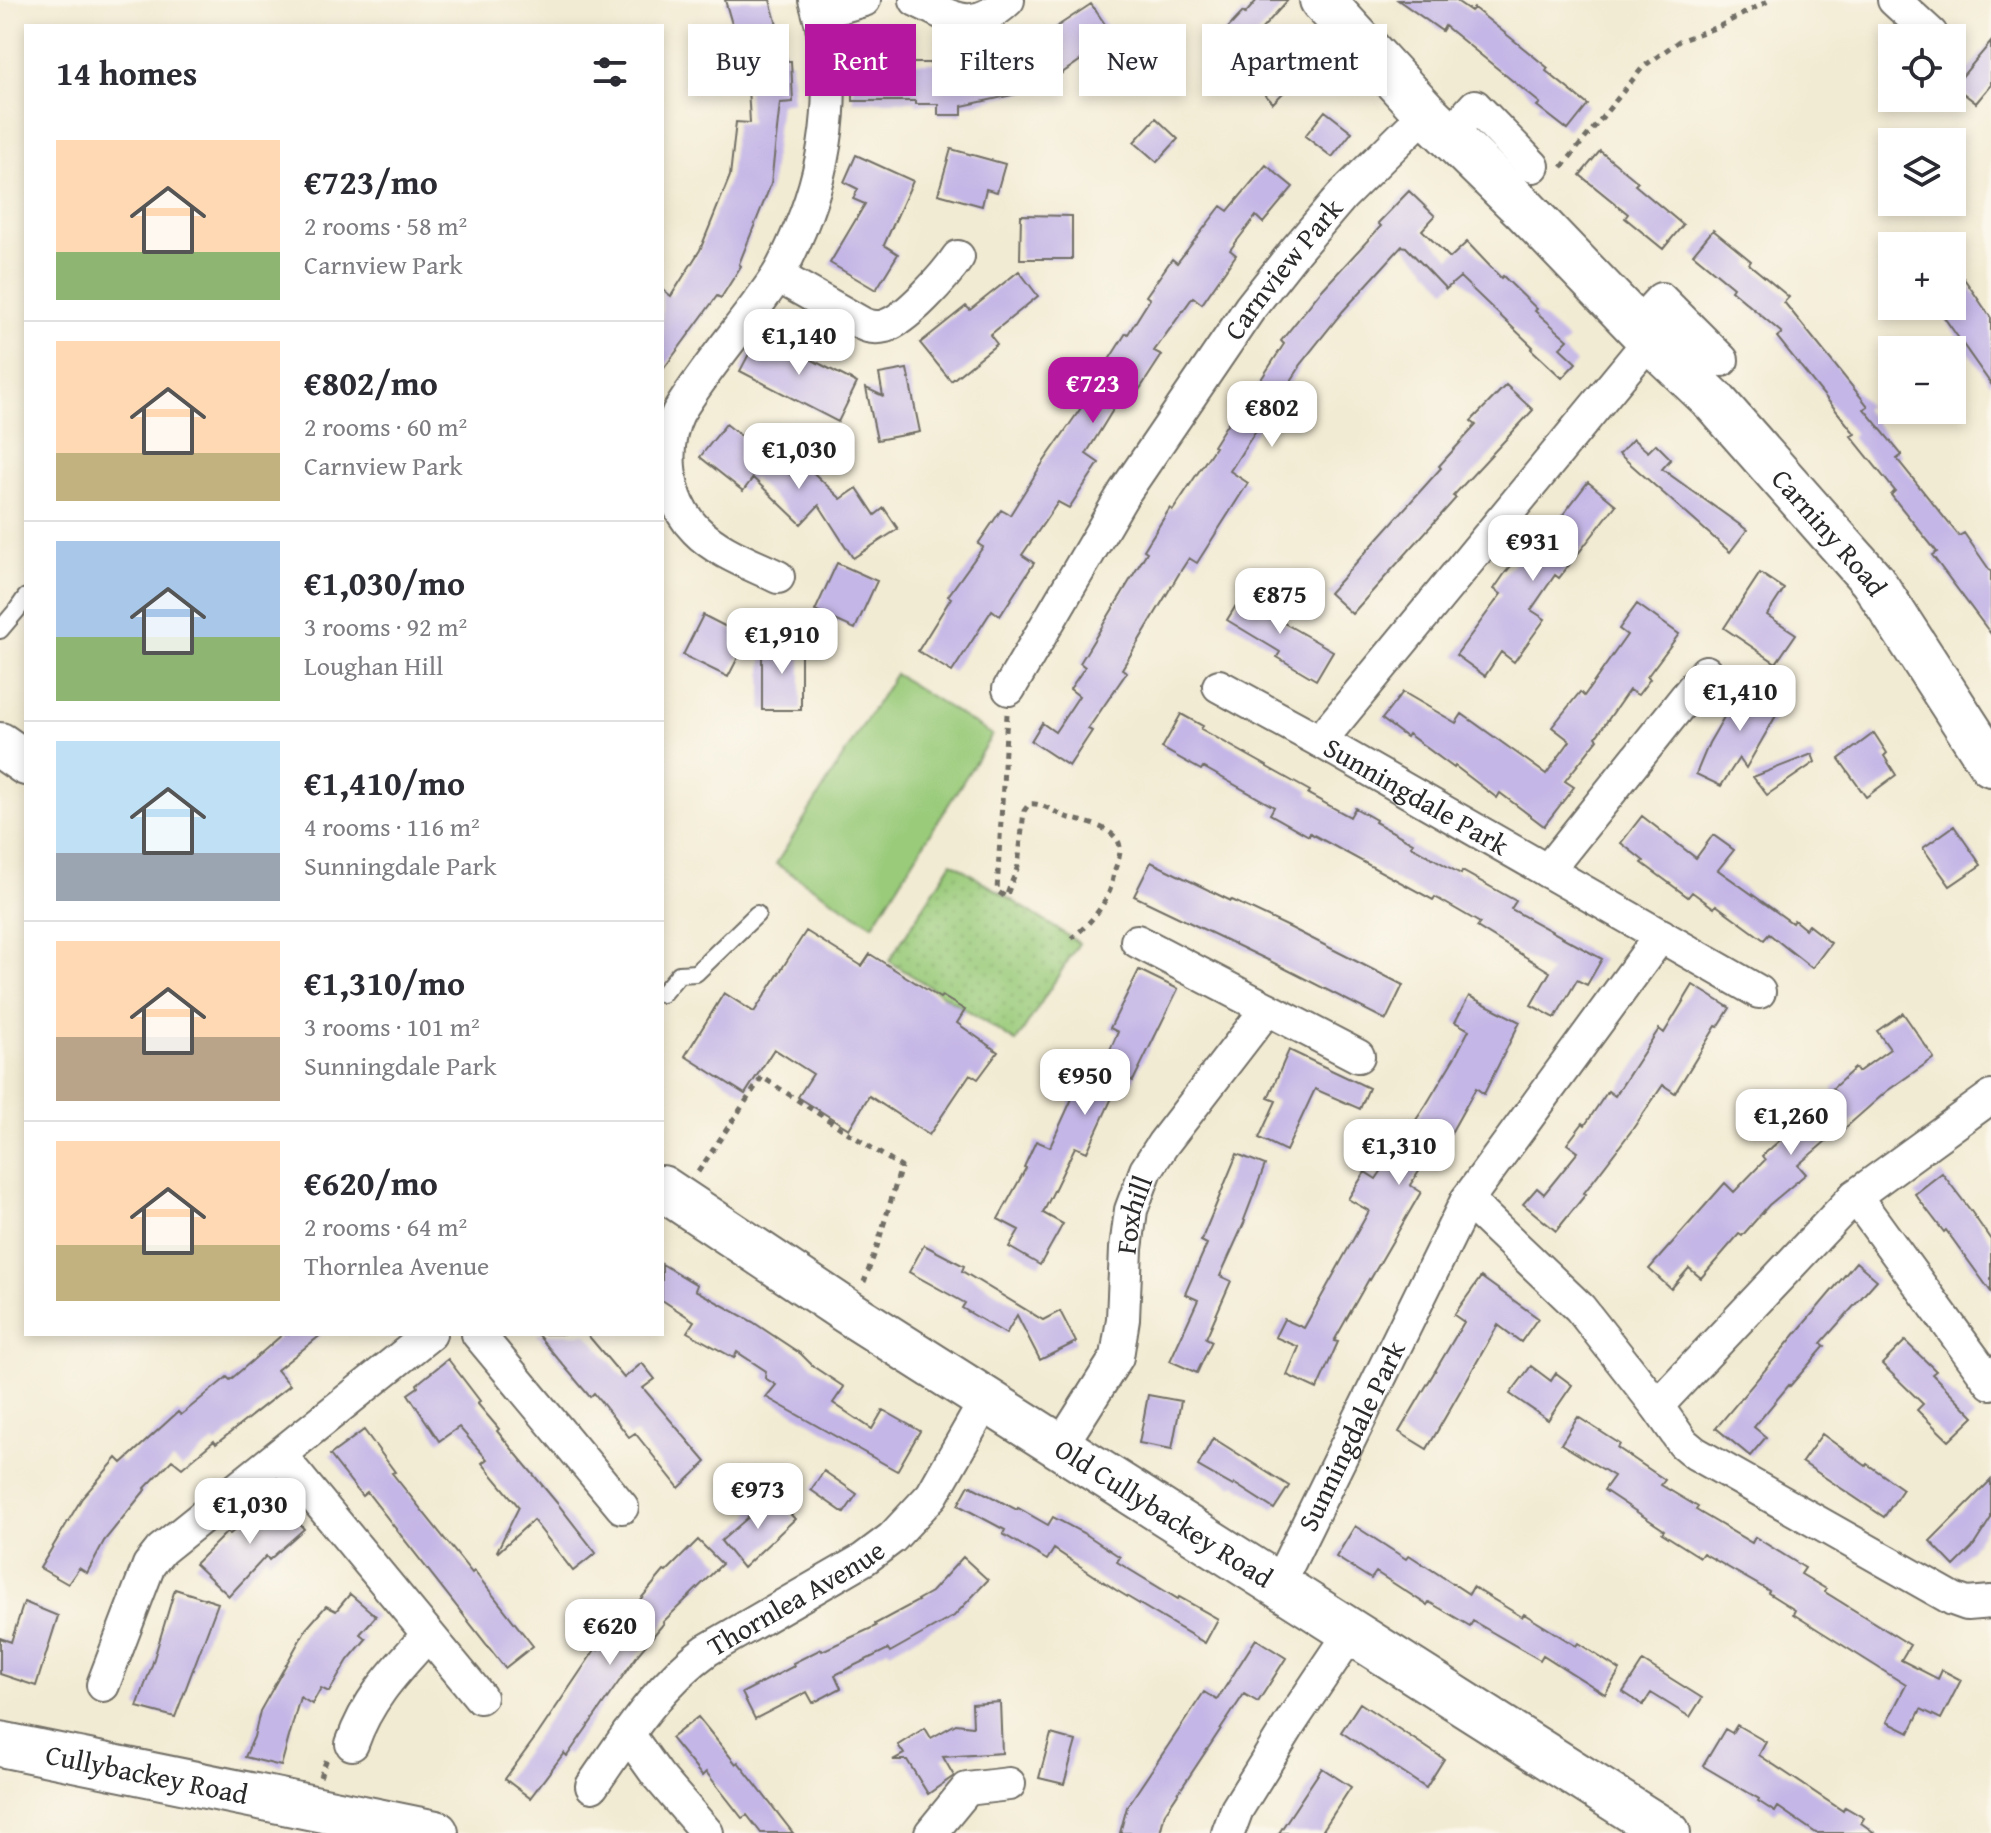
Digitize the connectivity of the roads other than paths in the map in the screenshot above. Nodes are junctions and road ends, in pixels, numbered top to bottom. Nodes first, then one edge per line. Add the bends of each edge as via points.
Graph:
1 (864, 0) edge
2 (916, 0) edge
3 (1008, 0) edge
4 (1322, 0) edge
5 (1894, 0) edge
6 (817, 6) edge
7 (1920, 24) edge
8 (1438, 124) junction
9 (1533, 166) dead end
10 (958, 257) dead end
11 (778, 276) junction
12 (1643, 333) junction
13 (1722, 360) dead end
14 (778, 577) dead end
15 (24, 600) edge
16 (0, 630) edge
17 (1706, 672) dead end
18 (1219, 686) dead end
19 (1009, 689) road end
20 (1320, 741) junction
21 (0, 745) edge
22 (24, 762) edge
23 (1991, 764) edge
24 (1547, 871) junction
25 (757, 914) dead end
26 (1661, 935) junction
27 (1137, 941) dead end
28 (664, 992) edge
29 (1759, 992) dead end
30 (1267, 1009) junction
31 (1358, 1056) dead end
32 (1991, 1097) edge
33 (671, 1194) edge
34 (1855, 1196) junction
35 (1467, 1200) junction
36 (428, 1336) edge
37 (480, 1336) edge
38 (1991, 1383) edge
39 (986, 1400) junction
40 (1657, 1406) junction
41 (1060, 1447) junction
42 (280, 1455) junction
43 (622, 1507) dead end
44 (1278, 1585) junction
45 (1991, 1602) edge
46 (1352, 1631) junction
47 (428, 1635) junction
48 (103, 1685) dead end
49 (480, 1697) dead end
50 (628, 1734) junction
51 (0, 1744) edge
52 (352, 1744) road end
53 (1009, 1784) dead end
54 (592, 1786) dead end
55 (436, 1833) edge
56 (707, 1833) edge
57 (931, 1833) edge
58 (1228, 1833) edge
59 (1668, 1833) edge

1 - 6 street
2 - 3 street via 969,21 987,16
4 - 8 street, Carniny Road
5 - 7 street
6 - 11 street via 829,71 826,132 806,216
8 - 9 street via 1475,106
8 - 12 street, Carniny Road
8 - 19 street, Carnview Park via 1342,196 1250,308 1124,493
10 - 11 street via 907,312 879,327 866,326
11 - 14 street via 683,405 673,422 669,456 677,499 698,532
12 - 13 street via 1661,299
12 - 20 street, Sunningdale Park
12 - 23 street, Carniny Road via 1715,402 1872,580
15 - 16 lane
17 - 24 street
18 - 20 street
20 - 24 street, Sunningdale Park
21 - 22 street
24 - 26 street, Sunningdale Park
25 - 28 lane via 696,973 679,974
26 - 29 street, Sunningdale Park
26 - 35 street, Sunningdale Park
27 - 30 street
30 - 31 street
30 - 41 street, Foxhill via 1146,1170 1129,1224 1117,1357
32 - 34 street
33 - 39 street, Old Cullybackey Road
34 - 38 street
34 - 40 street
35 - 40 street via 1569,1296
35 - 44 street, Sunningdale Park
36 - 42 street
37 - 43 street
39 - 41 street, Old Cullybackey Road
39 - 50 street, Thornlea Avenue via 932,1495 892,1538 689,1662
40 - 45 street via 1683,1443 1702,1458 1953,1599 1975,1605
41 - 44 street, Old Cullybackey Road
42 - 47 street
42 - 48 street via 154,1557
44 - 46 street, Old Cullybackey Road
46 - 58 street via 1237,1809
46 - 59 street, Old Cullybackey Road
47 - 49 street
47 - 52 street via 377,1694
50 - 54 street, Thornlea Avenue
50 - 56 street
51 - 55 street, Cullybackey Road
53 - 57 street via 967,1789

